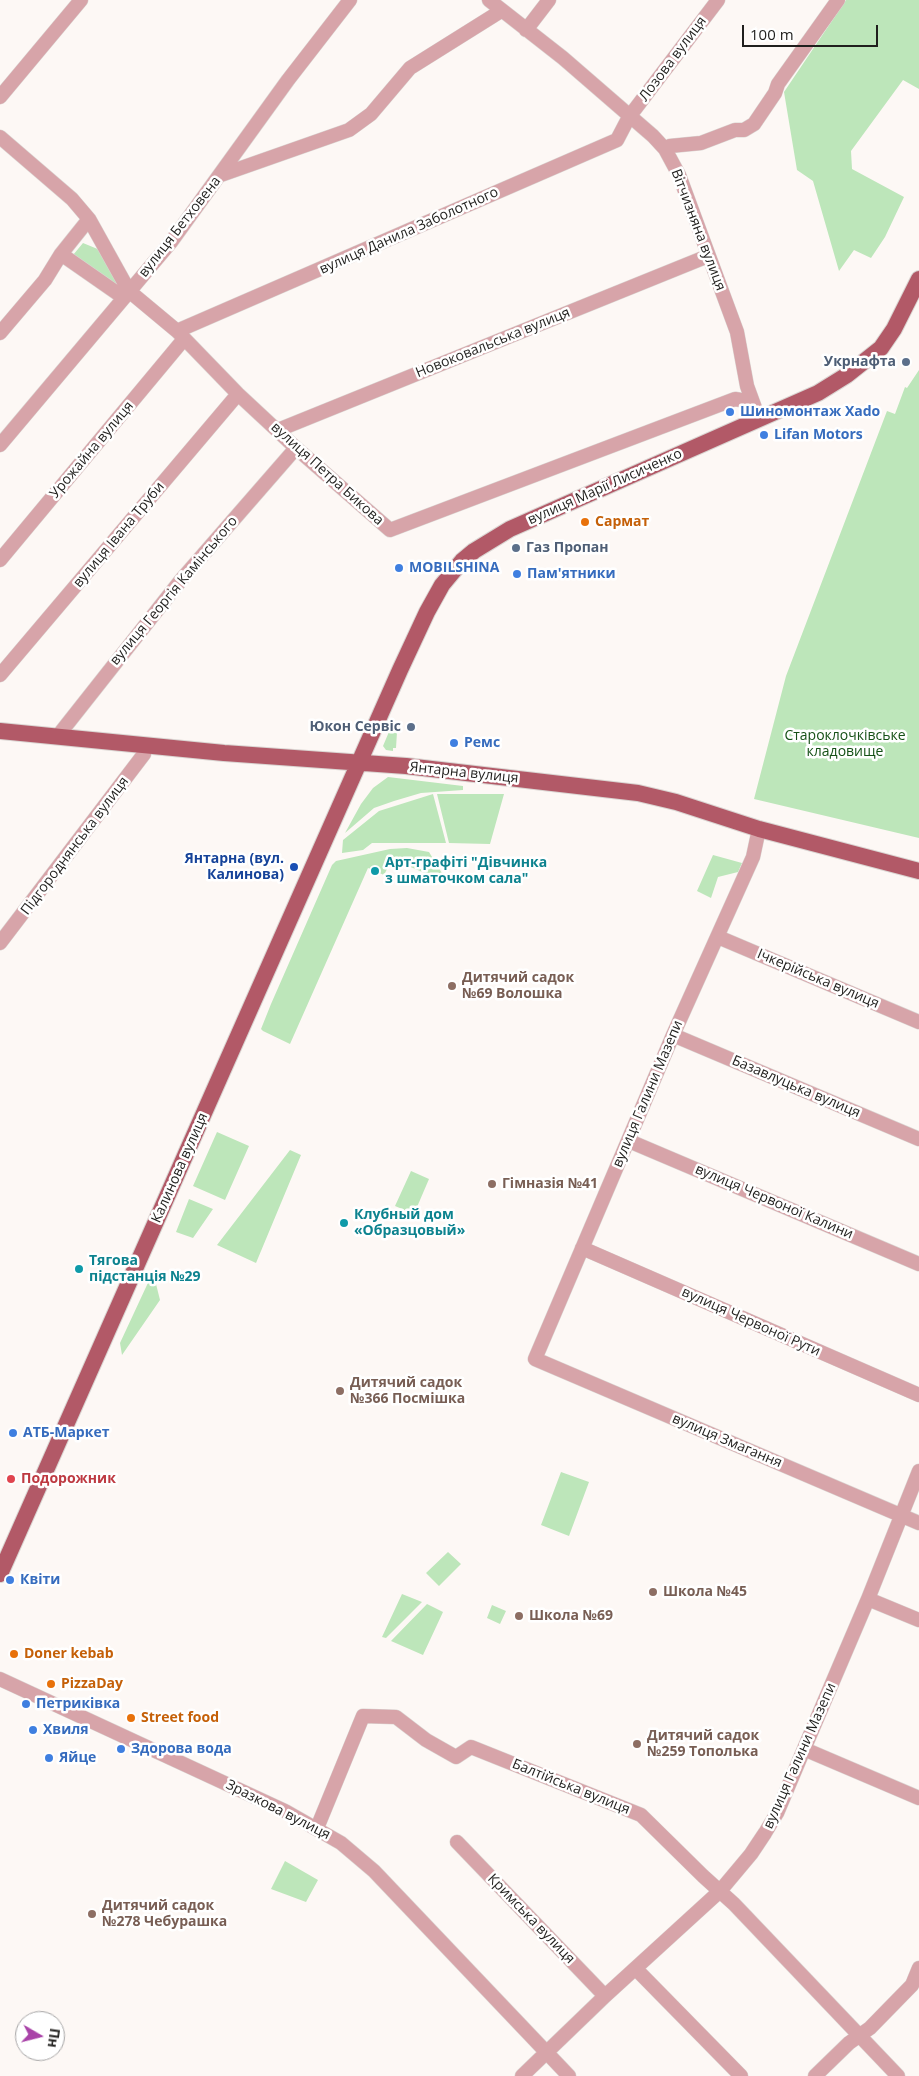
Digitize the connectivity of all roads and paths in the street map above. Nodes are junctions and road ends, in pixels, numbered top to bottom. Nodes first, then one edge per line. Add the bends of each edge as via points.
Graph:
1 (81, 0) edge
2 (350, 0) edge
3 (489, 0) edge
4 (549, 0) edge
5 (718, 0) edge
6 (838, 0) edge
7 (500, 11) junction
8 (526, 30) junction
9 (0, 97) edge
10 (629, 117) junction
11 (0, 138) edge
12 (664, 149) junction
13 (221, 174) junction
14 (89, 219) junction
15 (61, 254) junction
16 (708, 256) junction
17 (919, 279) edge
18 (130, 291) junction
19 (0, 333) edge
20 (180, 335) junction
21 (238, 394) junction
22 (752, 402) junction
23 (759, 418) junction
24 (278, 430) junction
25 (0, 445) edge
26 (296, 448) junction
27 (0, 560) edge
28 (0, 675) edge
29 (0, 731) edge
30 (57, 737) junction
31 (145, 746) junction
32 (360, 762) junction
33 (759, 829) junction
34 (919, 871) edge
35 (718, 936) junction
36 (0, 943) edge
37 (919, 1022) edge
38 (673, 1035) junction
39 (919, 1139) edge
40 (629, 1141) junction
41 (582, 1248) junction
42 (919, 1264) edge
43 (535, 1360) joint
44 (919, 1395) edge
45 (919, 1471) edge
46 (900, 1515) junction
47 (919, 1523) edge
48 (0, 1574) edge
49 (868, 1599) junction
50 (919, 1620) edge
51 (0, 1679) edge
52 (804, 1749) junction
53 (919, 1798) edge
54 (317, 1828) junction
55 (457, 1842) dead end
56 (720, 1892) junction
57 (919, 1968) edge
58 (636, 1969) junction
59 (916, 1988) edge
60 (605, 1996) junction
61 (860, 2035) junction
62 (545, 2052) junction
63 (522, 2076) edge
64 (569, 2076) edge
65 (741, 2076) edge
66 (814, 2076) edge
67 (898, 2076) edge

1 - 9 street
2 - 13 street, вулиця Бетховена
3 - 7 street, Вітчизняна вулиця
4 - 8 street
5 - 10 street, Лозова вулиця
6 - 12 street via 778,84 775,94 754,124 701,143
7 - 8 street, Вітчизняна вулиця
7 - 13 street via 410,68 371,114 349,130
8 - 10 street, Вітчизняна вулиця
10 - 12 street, Вітчизняна вулиця
10 - 20 street, вулиця Данила Заболотного via 617,140
11 - 14 street via 72,200
12 - 16 street, Вітчизняна вулиця via 679,175
13 - 18 street, вулиця Бетховена via 172,242
14 - 15 street
14 - 18 street
15 - 18 street, вулиця Петра Бикова via 117,293
15 - 19 street via 45,280
16 - 22 street, Вітчизняна вулиця via 736,332
16 - 24 street, Новоковальська вулиця
17 - 23 main road, вулиця Марії Лисиченко via 894,329 865,363 818,393
18 - 20 street, вулиця Петра Бикова
18 - 25 street, вулиця Бетховена
20 - 21 street, вулиця Петра Бикова
20 - 27 street, Урожайна вулиця
21 - 24 street, вулиця Петра Бикова
21 - 28 street, вулиця Івана Труби
22 - 23 street, Вітчизняна вулиця
22 - 26 street, вулиця Петра Бикова via 735,399 390,530
23 - 32 main road, вулиця Марії Лисиченко via 510,529 462,561 442,585 427,612
24 - 26 street, вулиця Петра Бикова
26 - 30 street, вулиця Георгія Камінського via 181,580
29 - 30 main road, Янтарна вулиця
30 - 31 main road, Янтарна вулиця
31 - 32 main road, Янтарна вулиця
31 - 36 street, Підгороднянська вулиця via 144,754
32 - 33 main road, Янтарна вулиця via 638,794 676,802
32 - 48 main road, Калинова вулиця
33 - 34 main road, Янтарна вулиця
33 - 35 street, вулиця Галини Мазепи via 755,852
35 - 37 street, Ічкерійська вулиця
35 - 38 street, вулиця Галини Мазепи
38 - 39 street, Базавлуцька вулиця
38 - 40 street, вулиця Галини Мазепи
40 - 41 street, вулиця Галини Мазепи
40 - 42 street, вулиця Червоної Калини
41 - 43 street, вулиця Галини Мазепи
41 - 44 street, вулиця Червоної Рути
43 - 46 street, вулиця Змагання
45 - 46 street, вулиця Галини Мазепи
46 - 47 street, вулиця Змагання
46 - 49 street, вулиця Галини Мазепи
49 - 50 street
49 - 52 street, вулиця Галини Мазепи
51 - 54 street, Зразкова вулиця
52 - 53 street
52 - 56 street, вулиця Галини Мазепи via 777,1813 752,1854
54 - 56 street, Балтійська вулиця via 363,1716 396,1717 456,1757 471,1747 641,1815
54 - 62 street, Зразкова вулиця via 374,1871
55 - 60 street, Кримська вулиця
56 - 58 street, вулиця Галини Мазепи
56 - 61 street, Балтійська вулиця
57 - 59 street
58 - 60 street, вулиця Галини Мазепи
58 - 65 street
59 - 61 street
60 - 62 street, вулиця Галини Мазепи
61 - 66 street
61 - 67 street, Балтійська вулиця
62 - 63 street, вулиця Галини Мазепи
62 - 64 street, Зразкова вулиця

